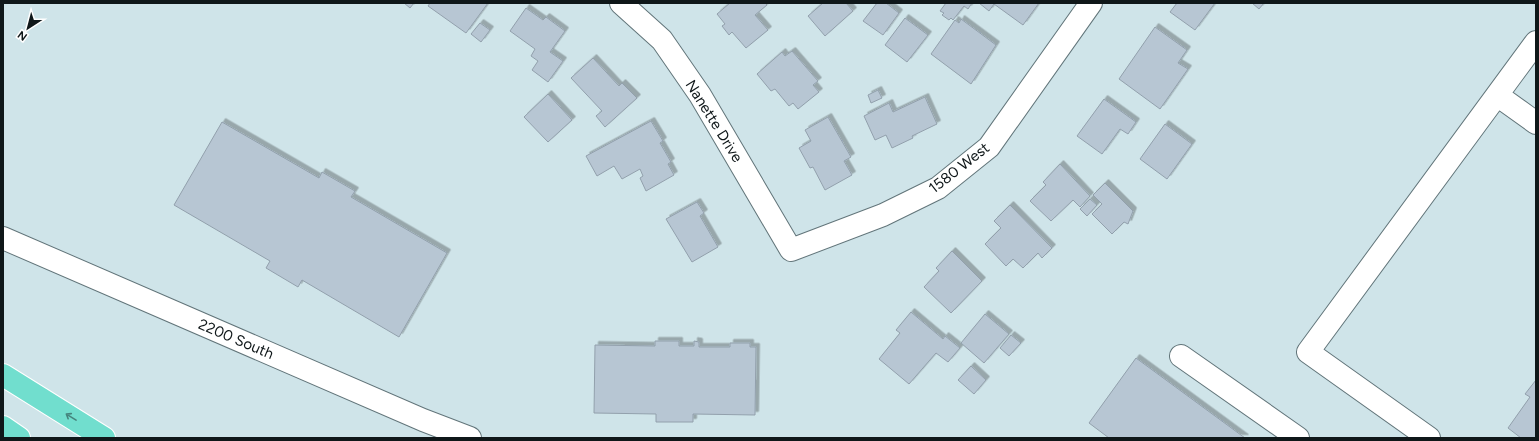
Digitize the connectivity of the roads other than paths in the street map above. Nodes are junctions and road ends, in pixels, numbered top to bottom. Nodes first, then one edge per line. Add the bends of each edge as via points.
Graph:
1 (622, 3) edge
2 (1091, 3) edge
3 (1536, 42) edge
4 (1497, 95) junction
5 (1536, 124) edge
6 (3, 238) edge
7 (791, 250) joint
8 (1181, 356) dead end
9 (3, 375) edge
10 (3, 427) edge
11 (19, 438) edge
12 (104, 438) edge
13 (470, 438) edge
14 (1298, 438) edge
15 (1429, 438) edge

1 - 7 street, Nanette Drive via 662,40
2 - 7 street, 1580 West via 989,147 938,188 883,215
3 - 4 street
4 - 5 street
4 - 15 street via 1308,352
6 - 13 street, 2200 South
8 - 14 street
12 -> 9 highway
10 - 11 highway

